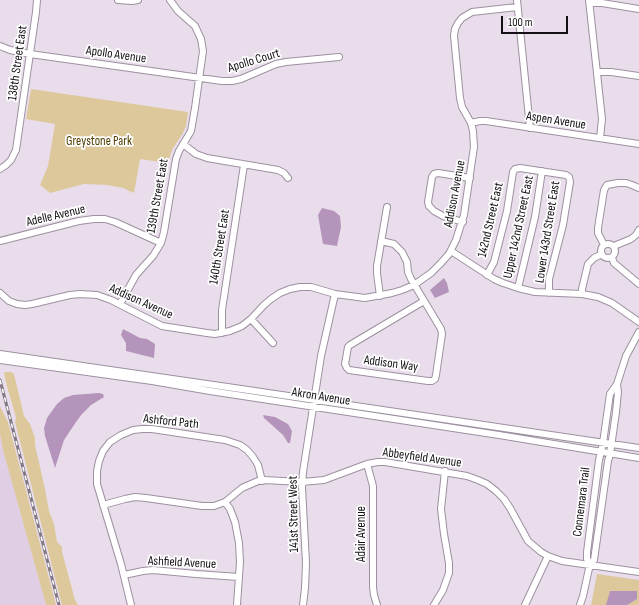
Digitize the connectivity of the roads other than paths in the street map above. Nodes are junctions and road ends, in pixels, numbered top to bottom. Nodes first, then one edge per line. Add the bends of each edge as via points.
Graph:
1 (37, 0) edge
2 (118, 0) edge
3 (138, 0) edge
4 (170, 0) edge
5 (517, 0) edge
6 (589, 2) edge
7 (517, 7) junction
8 (639, 8) edge
9 (0, 46) edge
10 (30, 54) junction
11 (340, 57) dead end
12 (597, 72) junction
13 (639, 76) edge
14 (199, 78) junction
15 (470, 123) junction
16 (530, 128) junction
17 (600, 138) junction
18 (183, 144) junction
19 (639, 144) edge
20 (244, 165) junction
21 (0, 170) edge
22 (542, 171) junction
23 (288, 178) dead end
24 (470, 178) junction
25 (639, 188) edge
26 (387, 207) dead end
27 (463, 222) junction
28 (639, 230) edge
29 (0, 241) edge
30 (382, 241) junction
31 (161, 243) junction
32 (604, 245) junction
33 (614, 246) junction
34 (451, 251) junction
35 (602, 254) junction
36 (612, 258) junction
37 (487, 275) junction
38 (414, 284) junction
39 (639, 284) edge
40 (518, 288) junction
41 (0, 292) edge
42 (549, 293) junction
43 (335, 294) junction
44 (582, 294) junction
45 (380, 296) junction
46 (424, 301) junction
47 (120, 304) junction
48 (251, 319) junction
49 (639, 322) edge
50 (639, 332) edge
51 (222, 333) junction
52 (274, 343) dead end
53 (0, 354) edge
54 (0, 360) edge
55 (617, 384) junction
56 (314, 400) junction
57 (313, 407) junction
58 (603, 443) junction
59 (611, 444) junction
60 (639, 448) edge
61 (600, 452) junction
62 (610, 454) junction
63 (639, 458) edge
64 (367, 464) junction
65 (444, 471) junction
66 (262, 480) junction
67 (302, 482) junction
68 (225, 502) junction
69 (103, 505) junction
70 (548, 556) junction
71 (590, 564) junction
72 (639, 572) edge
73 (124, 575) junction
74 (239, 577) junction
75 (131, 605) edge
76 (237, 605) edge
77 (303, 605) edge
78 (377, 605) edge
79 (434, 605) edge
80 (525, 605) edge
81 (580, 605) edge

1 - 10 street, 138th Street East
2 - 3 street
4 - 14 street, 139th Street East via 195,26 201,39 203,51
5 - 7 street
6 - 8 street
6 - 12 street
7 - 15 street, Addison Avenue via 472,12 462,18 455,29 460,98
7 - 16 street
9 - 10 street, Apollo Avenue
10 - 14 street, Apollo Avenue
10 - 21 street, 138th Street East via 16,150 9,163
11 - 14 street, Apollo Court via 281,63 236,80
12 - 13 street
12 - 17 street via 602,119
14 - 18 street, 139th Street East via 192,127
15 - 16 street, Aspen Avenue via 486,121
15 - 24 street, Addison Avenue via 474,147
16 - 17 street, Aspen Avenue
17 - 19 street, Aspen Avenue
18 - 20 street via 203,157
18 - 31 street, 139th Street East via 176,159
20 - 23 street via 278,170
20 - 51 street, 140th Street East via 222,310
22 - 37 street, 142nd Street East via 517,168 513,172 507,211 494,262
22 - 40 street, Upper 142nd Street East via 535,217
22 - 42 street, Lower 143rd Street East via 566,175 570,182 563,225 549,278
24 - 27 street, Addison Avenue
24 - 27 street via 434,174 428,202 434,211
25 - 32 street via 626,183 607,185 604,190 598,233
26 - 30 street
27 - 34 street, Addison Avenue
28 - 33 street via 631,239
29 - 31 street, Adelle Avenue via 94,219 115,222
30 - 38 street, Addison Way via 394,244 402,252
30 - 45 street via 377,273
31 - 47 street, 139th Street East via 136,275
32 - 33 street
32 - 35 street via 601,249
33 - 36 street via 616,253
34 - 37 street
34 - 38 street, Addison Avenue via 436,268
35 - 36 street via 606,258
35 - 44 street via 588,264
36 - 39 street via 614,263
37 - 40 street
38 - 45 street, Addison Avenue
38 - 46 street, Addison Way
40 - 42 street
41 - 47 street, Addison Avenue via 9,301 21,305 80,294 102,296
42 - 44 street
43 - 45 street, Addison Avenue via 365,298
43 - 48 street, Addison Avenue via 311,287 290,289 270,299
43 - 56 street, 141st Street West
44 - 49 street via 612,303
46 - 46 street, Addison Way via 350,345 345,364 347,368 428,381 435,379 442,334
47 - 51 street, Addison Avenue via 162,326
48 - 51 street, Addison Avenue via 238,328
48 - 52 street
50 - 55 street via 626,356
53 - 56 street, Akron Avenue
54 - 57 street, Akron Avenue
55 - 58 street, Connemara Trail via 610,394
55 - 59 street, Connemara Trail
56 - 57 street, 141st Street West
56 - 58 street, Akron Avenue
57 - 61 street, Akron Avenue
57 - 67 street, 141st Street West
58 - 59 street, Akron Avenue
58 - 61 street, Connemara Trail
59 - 60 street, Akron Avenue
59 - 62 street, Connemara Trail
61 - 62 street, Akron Avenue
61 - 71 street, Connemara Trail via 587,552
62 - 63 street, Akron Avenue
62 - 71 street, Connemara Trail via 594,560
64 - 65 street, Abbeyfield Avenue via 385,462
64 - 67 street, Abbeyfield Avenue via 324,480
64 - 78 street, Adair Avenue via 373,486 373,587
65 - 70 street, Abbeyfield Avenue via 478,480 496,490 510,508 528,540
65 - 79 street via 442,509 450,564 443,590
66 - 67 street, Abbeyfield Avenue
66 - 68 street, Abbeyfield Avenue via 242,488
66 - 69 street, Ashford Path via 253,457 240,445 219,439 138,429 117,437 101,456 97,467 96,484
67 - 77 street, 141st Street West via 306,563
68 - 69 street, Abbeyfield Avenue via 206,506 136,497
68 - 74 street via 233,516 238,536
69 - 73 street, Ashford Path
70 - 71 street, Abbeyfield Avenue via 562,561
70 - 80 street
71 - 72 street, Abbeyfield Avenue
71 - 81 street, Connemara Trail
73 - 74 street, Ashfield Avenue via 153,570
73 - 75 street, Ashford Path
74 - 76 street

